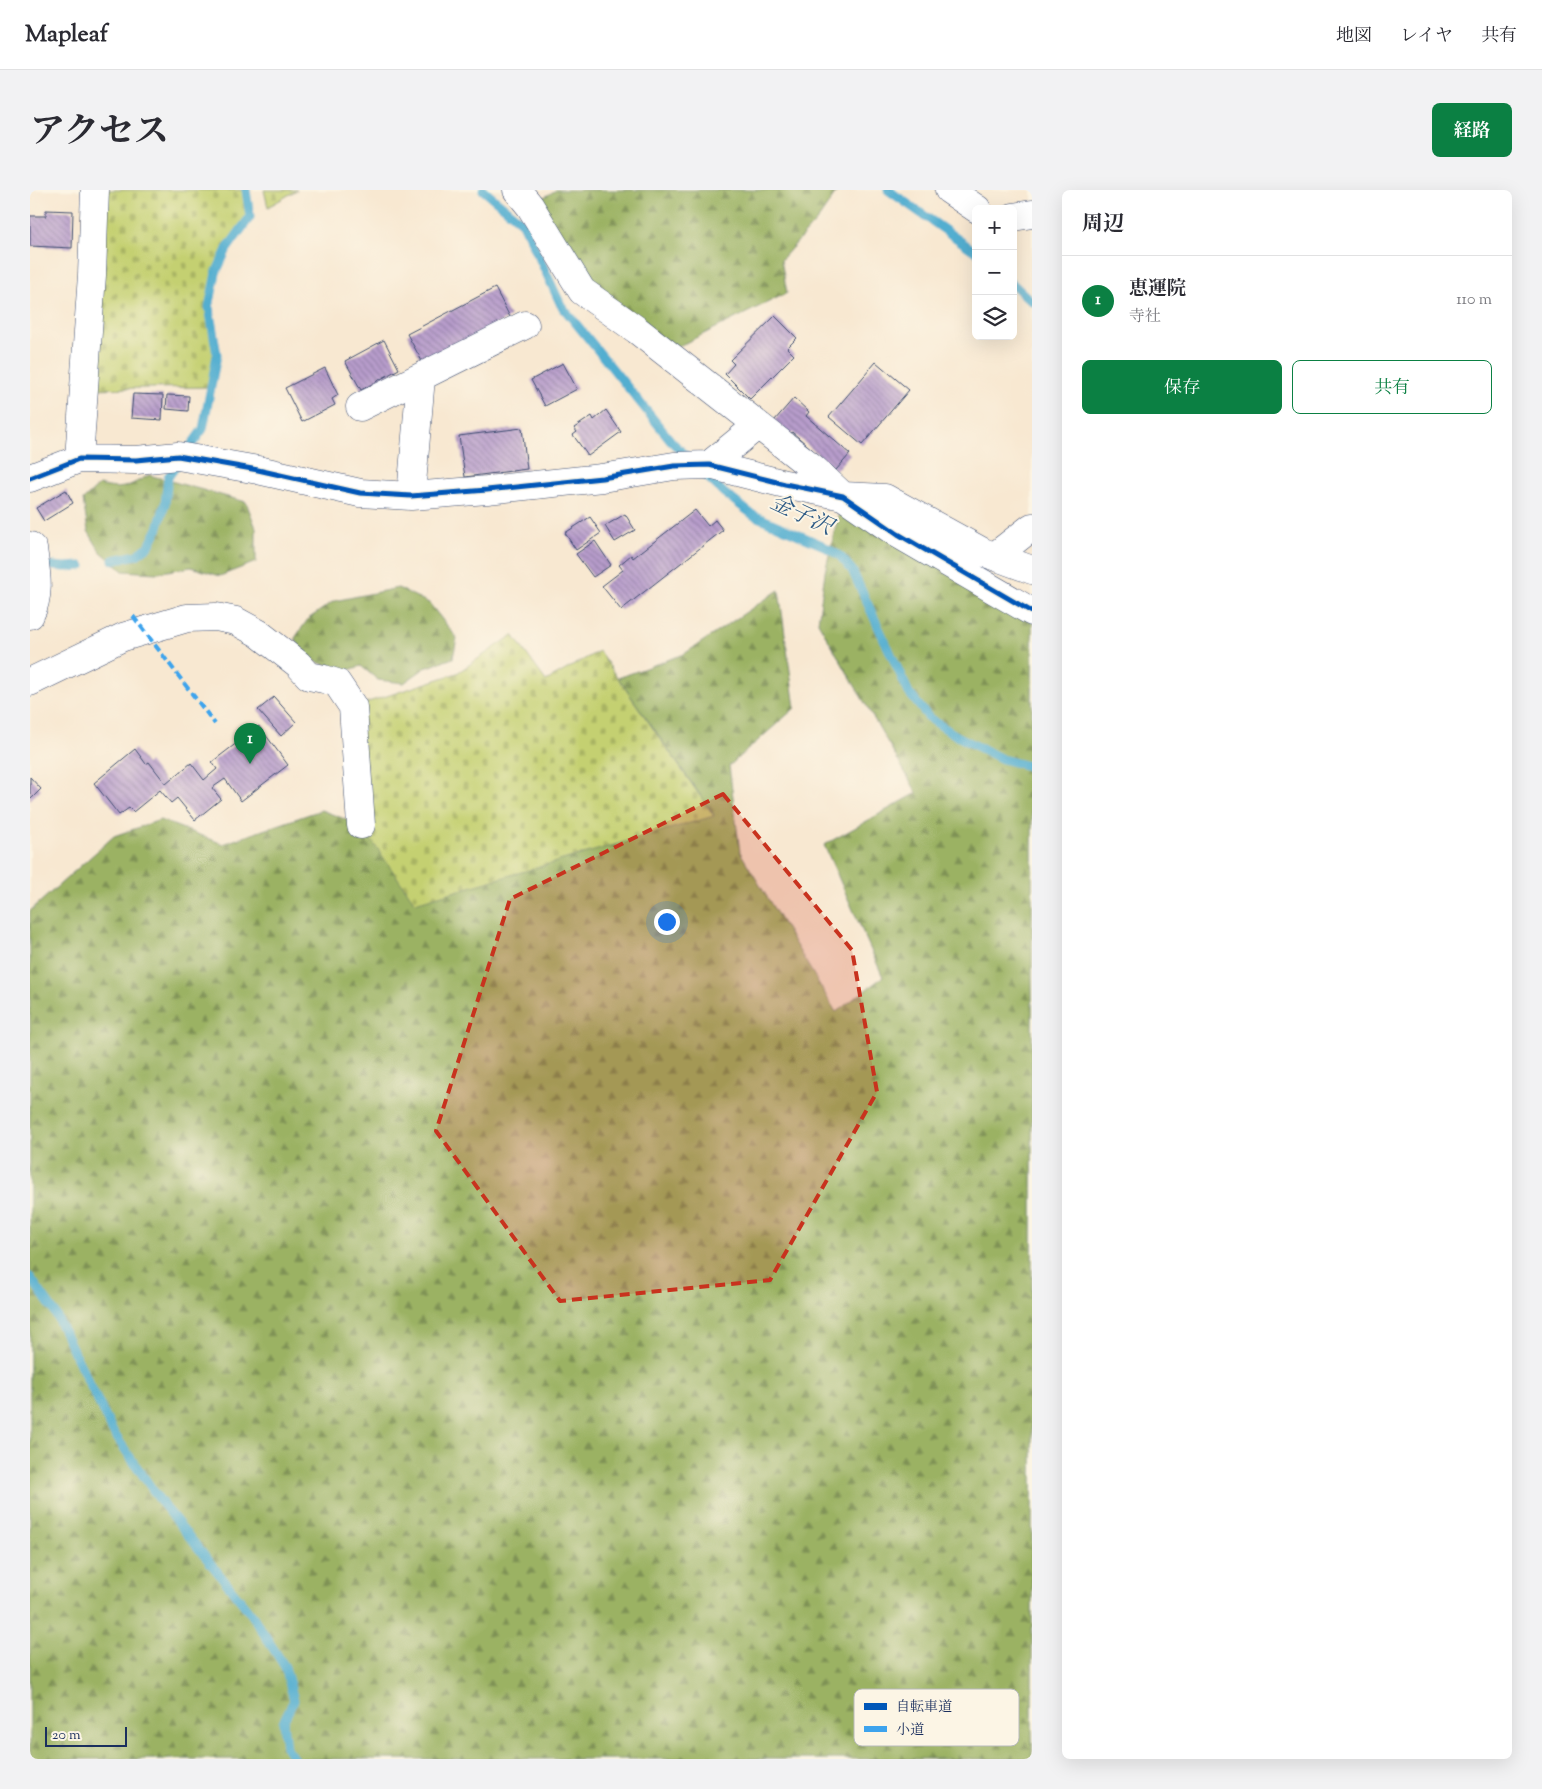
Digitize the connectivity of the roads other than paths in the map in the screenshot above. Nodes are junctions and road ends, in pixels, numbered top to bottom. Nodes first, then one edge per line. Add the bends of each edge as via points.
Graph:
1 (95, 190) edge
2 (517, 190) edge
3 (949, 190) edge
4 (972, 206) edge
5 (1032, 214) edge
6 (1017, 216) edge
7 (524, 325) dead end
8 (421, 377) junction
9 (360, 408) dead end
10 (758, 425) junction
11 (79, 459) junction
12 (709, 464) junction
13 (32, 472) edge
14 (411, 496) junction
15 (843, 496) junction
16 (1032, 527) edge
17 (30, 546) edge
18 (995, 556) junction
19 (1032, 570) edge
20 (1032, 612) edge
21 (30, 615) edge
22 (30, 682) edge
23 (361, 825) dead end

1 - 11 street
2 - 10 street via 582,290
3 - 4 street
5 - 6 street
7 - 8 street
8 - 9 street
8 - 14 street
10 - 12 street
10 - 15 street
11 - 13 street
11 - 14 street via 186,458 360,493
12 - 14 street via 566,482
12 - 15 street
15 - 18 street via 885,498
15 - 20 street via 898,534
16 - 18 street
17 - 21 street via 38,580 35,606
18 - 19 street
22 - 23 street via 124,637 187,618 216,616 236,621 258,633 309,676 337,683 353,707

